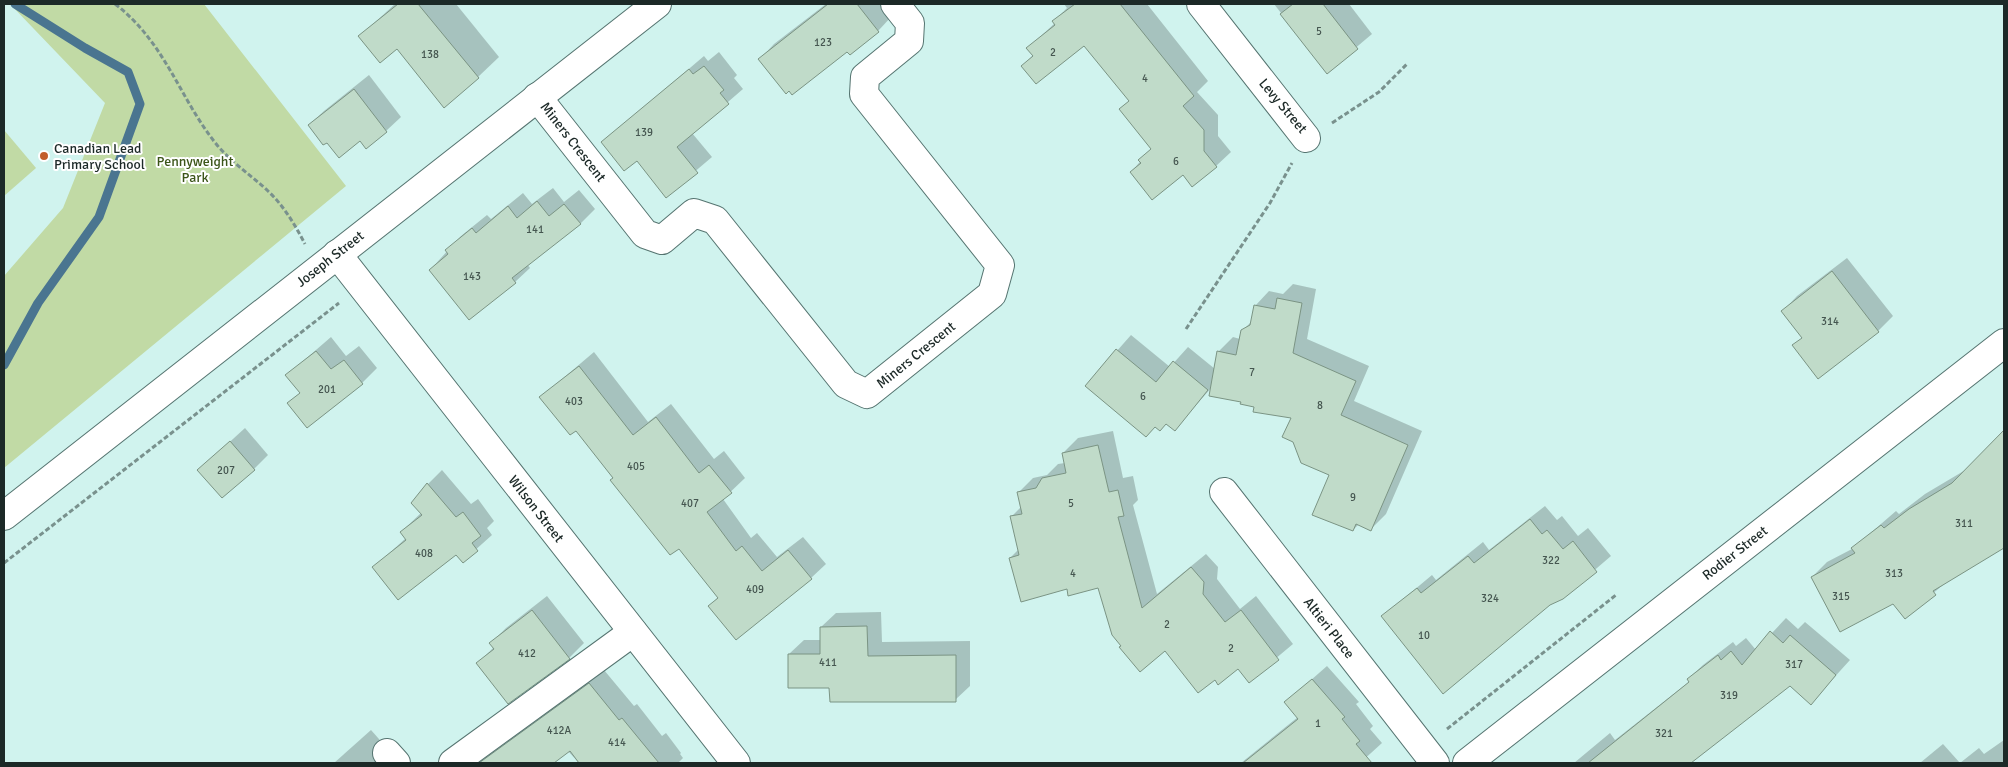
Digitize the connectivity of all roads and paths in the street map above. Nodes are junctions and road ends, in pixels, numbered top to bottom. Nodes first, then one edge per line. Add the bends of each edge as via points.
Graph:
1 (114, 4) edge
2 (656, 4) edge
3 (895, 4) edge
4 (1201, 4) edge
5 (1407, 64) dead end
6 (537, 97) junction
7 (1306, 138) joint
8 (1291, 166) dead end
9 (328, 261) junction
10 (361, 286) junction
11 (1186, 329) dead end
12 (2004, 343) edge
13 (1224, 492) dead end
14 (4, 516) edge
15 (4, 563) edge
16 (1616, 595) dead end
17 (633, 632) junction
18 (1430, 756) edge
19 (453, 763) edge
20 (736, 763) edge
21 (1467, 763) edge

1 - 9 path via 141,29 163,56 218,147 279,202
2 - 6 street, Joseph Street
3 - 6 street, Miners Crescent via 910,23 910,41 865,77 864,94 1000,264 992,294 867,394 846,384 715,220 694,213 662,240 645,234
4 - 7 street, Levy Street
5 - 7 path, Levy Street via 1364,103
6 - 9 street, Joseph Street
8 - 11 path
9 - 10 street, Wilson Street
9 - 14 street, Joseph Street
10 - 15 path
10 - 17 street, Wilson Street
12 - 21 street, Rodier Street
13 - 18 street, Altieri Place
16 - 18 path via 1454,722
17 - 19 street
17 - 20 street, Wilson Street

